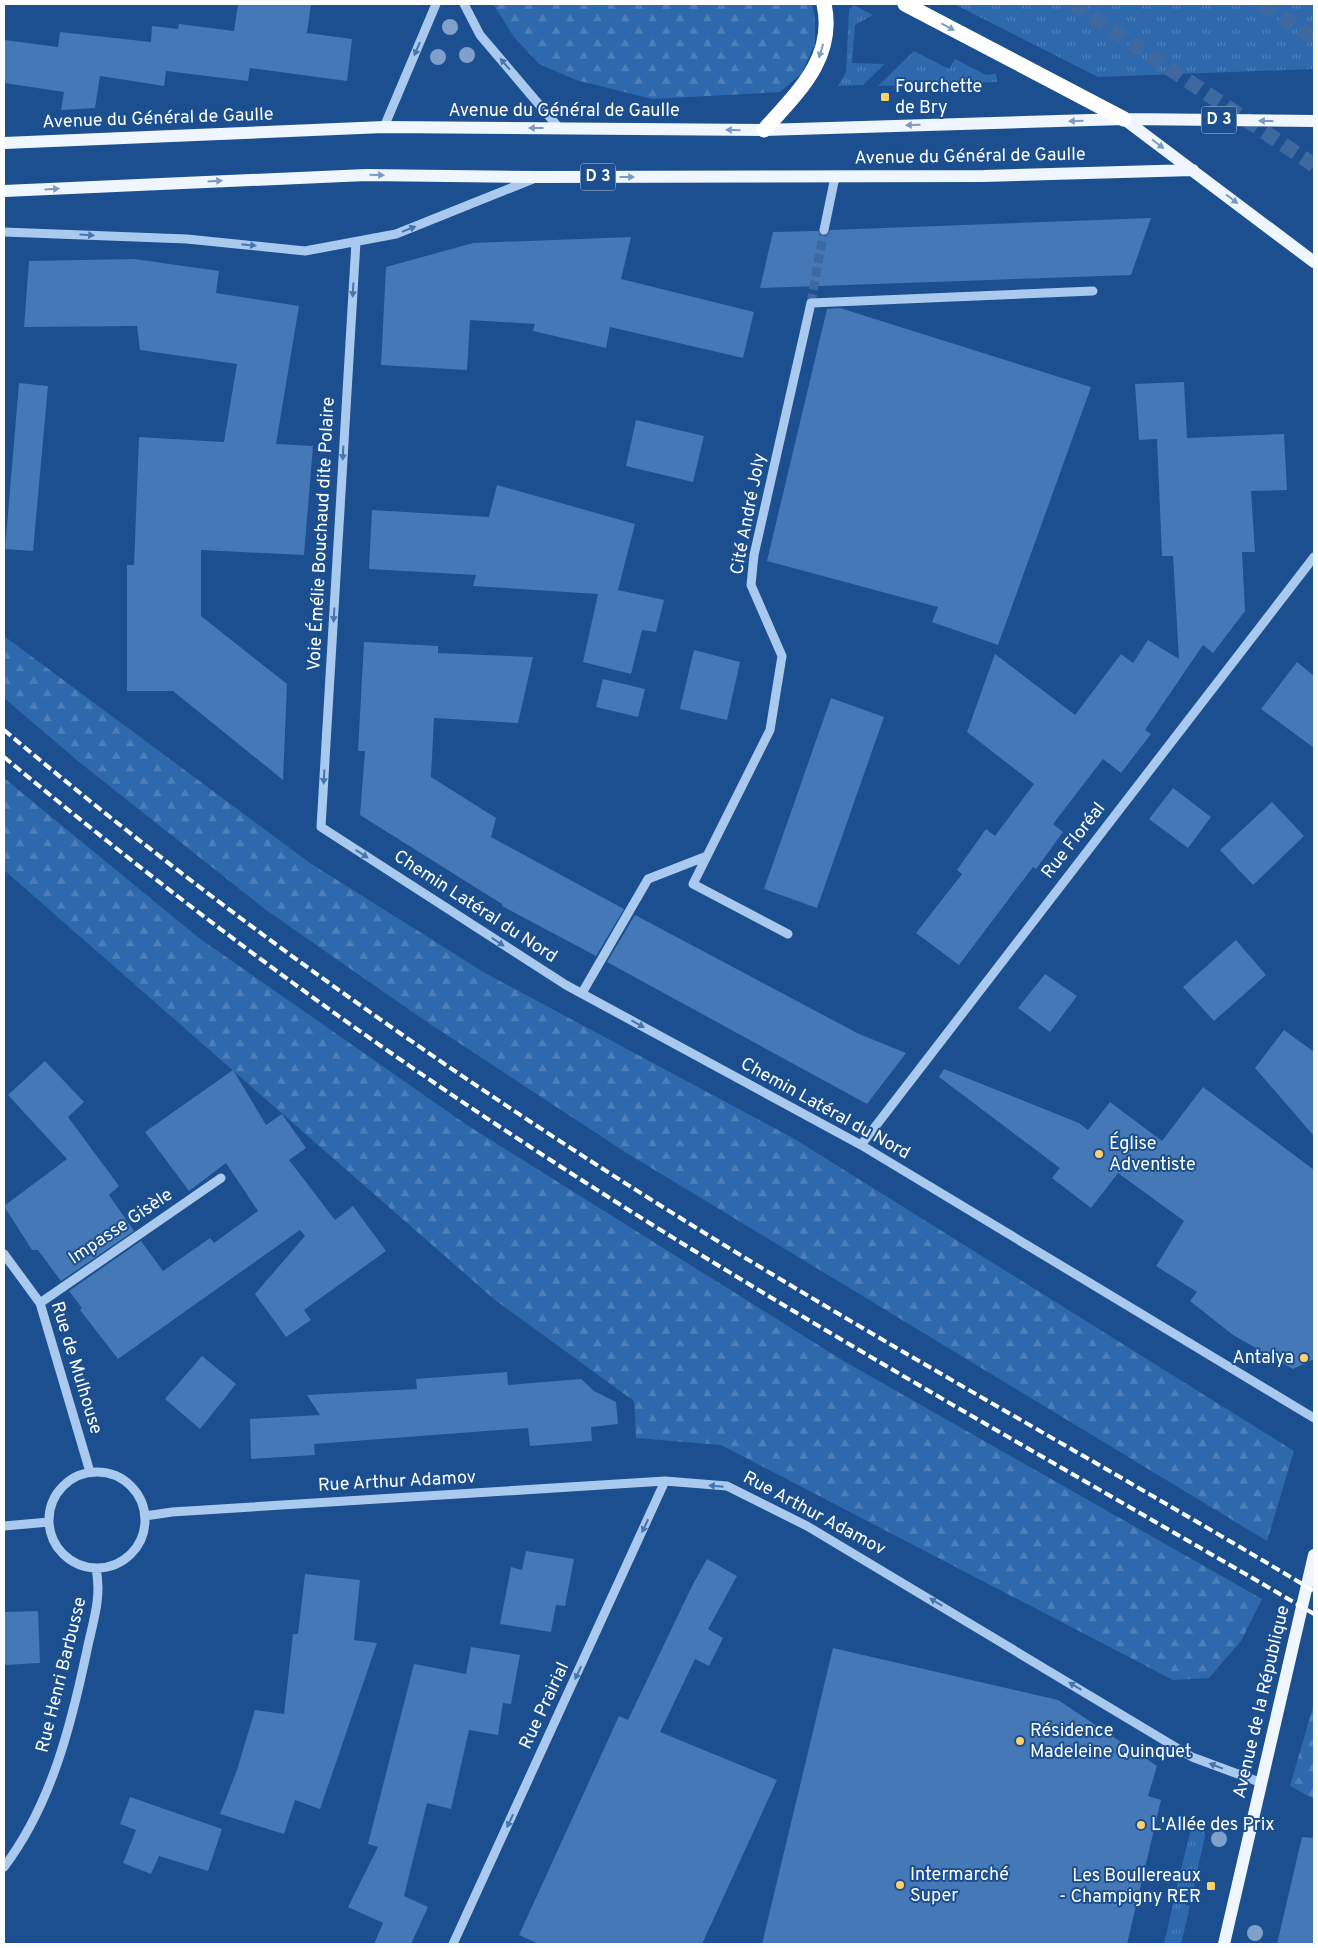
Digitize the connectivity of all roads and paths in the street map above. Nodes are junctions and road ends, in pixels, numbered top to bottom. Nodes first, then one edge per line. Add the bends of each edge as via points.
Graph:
1 (436, 4) edge
2 (464, 4) edge
3 (824, 4) edge
4 (905, 4) edge
5 (1124, 119) junction
6 (1314, 121) edge
7 (384, 128) junction
8 (558, 128) junction
9 (764, 130) junction
10 (4, 143) edge
11 (1193, 170) junction
12 (538, 177) junction
13 (835, 177) junction
14 (4, 191) edge
15 (824, 230) tunnel mouth
16 (4, 232) edge
17 (356, 242) junction
18 (1314, 262) edge
19 (1093, 291) dead end
20 (1314, 557) edge
21 (321, 827) joint
22 (707, 856) junction
23 (788, 934) dead end
24 (582, 993) junction
25 (861, 1145) junction
26 (221, 1178) dead end
27 (4, 1254) edge
28 (40, 1303) junction
29 (1314, 1418) edge
30 (90, 1472) junction
31 (666, 1481) junction
32 (146, 1516) junction
33 (50, 1522) junction
34 (4, 1526) edge
35 (1314, 1554) edge
36 (96, 1568) junction
37 (1262, 1783) junction
38 (4, 1867) edge
39 (453, 1944) edge
40 (1224, 1944) edge

1 -> 7 street
8 -> 2 street via 480,35
3 -> 9 highway via 827,17 823,52 807,82
4 -> 5 highway
6 -> 5 main road, D 3
5 -> 9 main road, Avenue du Général de Gaulle / D 3
5 -> 11 main road
8 -> 7 main road, Avenue du Général de Gaulle / D 3
7 - 10 main road, Avenue du Général de Gaulle / D 3
9 -> 8 main road, Avenue du Général de Gaulle / D 3
11 - 13 main road, Avenue du Général de Gaulle / D 3
11 -> 18 main road
12 -> 13 main road, Avenue du Général de Gaulle / D 3
14 -> 12 main road, Avenue du Général de Gaulle / D 3 via 366,175
17 -> 12 street, Avenue du Général de Gaulle via 396,234
13 - 15 street
16 -> 17 street, Avenue du Général de Gaulle via 187,239 305,251
17 -> 21 street, Voie Émélie Bouchaud dite Polaire
19 - 22 street, Cité André Joly via 811,303 754,555 751,585 782,656 770,730
20 - 25 street, Rue Floréal
21 -> 24 street, Chemin Latéral du Nord
22 - 23 street, Cité André Joly via 694,884
22 - 24 street via 648,879
24 -> 25 street, Chemin Latéral du Nord
25 - 29 street, Chemin Latéral du Nord
26 - 28 street, Impasse Gisèle
27 - 28 street, Rue de Mulhouse
28 - 30 street, Rue de Mulhouse
30 - 32 street via 119,1476 132,1486
30 - 33 street via 74,1477 55,1496
31 - 32 street, Rue Arthur Adamov
37 -> 31 street, Rue Arthur Adamov via 1192,1757 808,1526 728,1486
31 -> 39 street, Rue Prairial
32 - 36 street via 138,1546 126,1558
33 - 34 street
33 - 36 street via 52,1536 59,1549 69,1559
35 - 37 main road, Avenue de la République
36 - 38 street, Rue Henri Barbusse via 100,1588 61,1755 36,1813
37 - 40 main road, Avenue de la République

